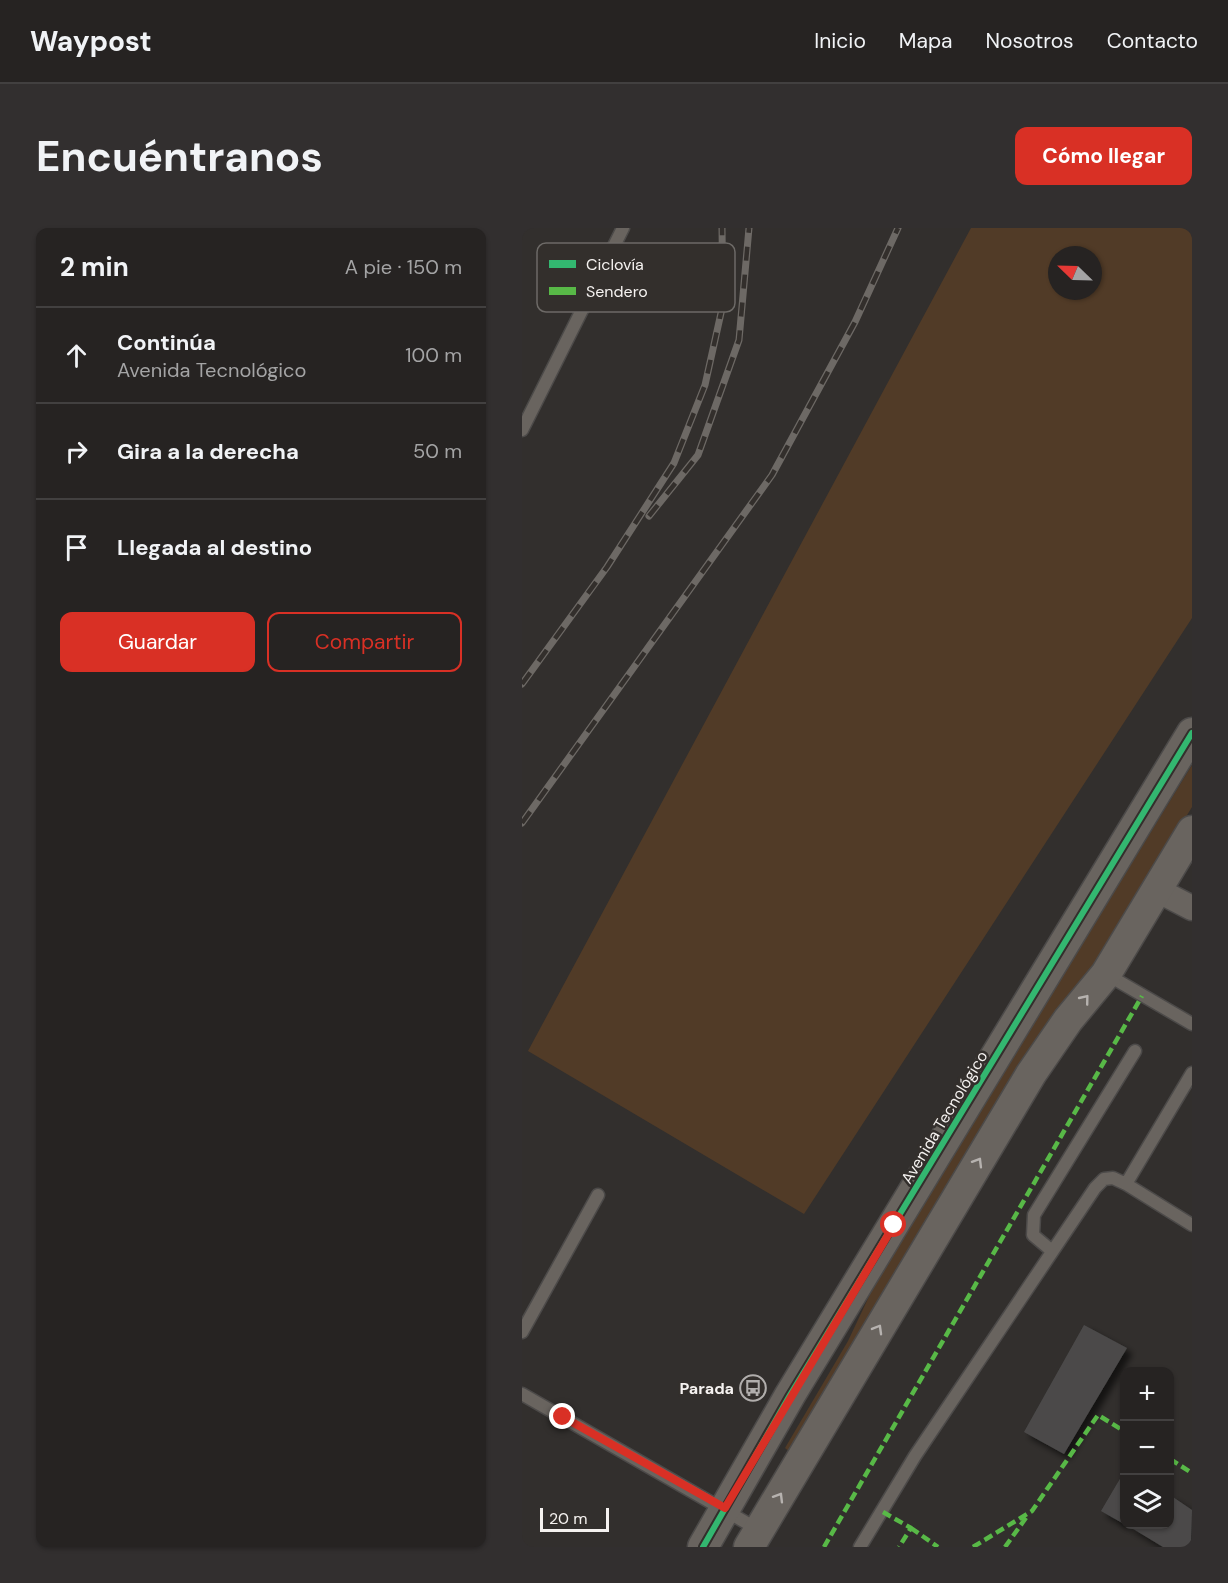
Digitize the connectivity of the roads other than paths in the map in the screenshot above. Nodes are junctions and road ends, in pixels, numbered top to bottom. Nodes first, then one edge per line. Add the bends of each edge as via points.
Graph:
1 (623, 228) edge
2 (616, 243) edge
3 (581, 312) edge
4 (522, 430) edge
5 (1192, 733) edge
6 (1192, 831) edge
7 (1157, 890) junction
8 (1192, 908) edge
9 (1106, 974) junction
10 (1192, 1024) edge
11 (1135, 1051) dead end
12 (1192, 1073) edge
13 (1126, 1184) junction
14 (598, 1195) dead end
15 (1192, 1226) edge
16 (1052, 1251) junction
17 (522, 1332) edge
18 (522, 1394) edge
19 (725, 1508) junction
20 (754, 1538) edge
21 (703, 1547) edge
22 (860, 1547) edge

1 - 2 lane
3 - 4 lane
5 - 19 street, Avenida Tecnológico
6 - 7 street
7 - 8 street
7 - 9 street
9 - 10 lane
20 -> 9 street via 1031,1074
11 - 16 lane via 1034,1215 1034,1235
12 - 13 lane
13 - 15 lane
13 - 16 lane via 1104,1179
14 - 17 lane
16 - 22 lane via 915,1456
18 - 19 lane
19 - 20 lane
19 - 21 street, Avenida Tecnológico

